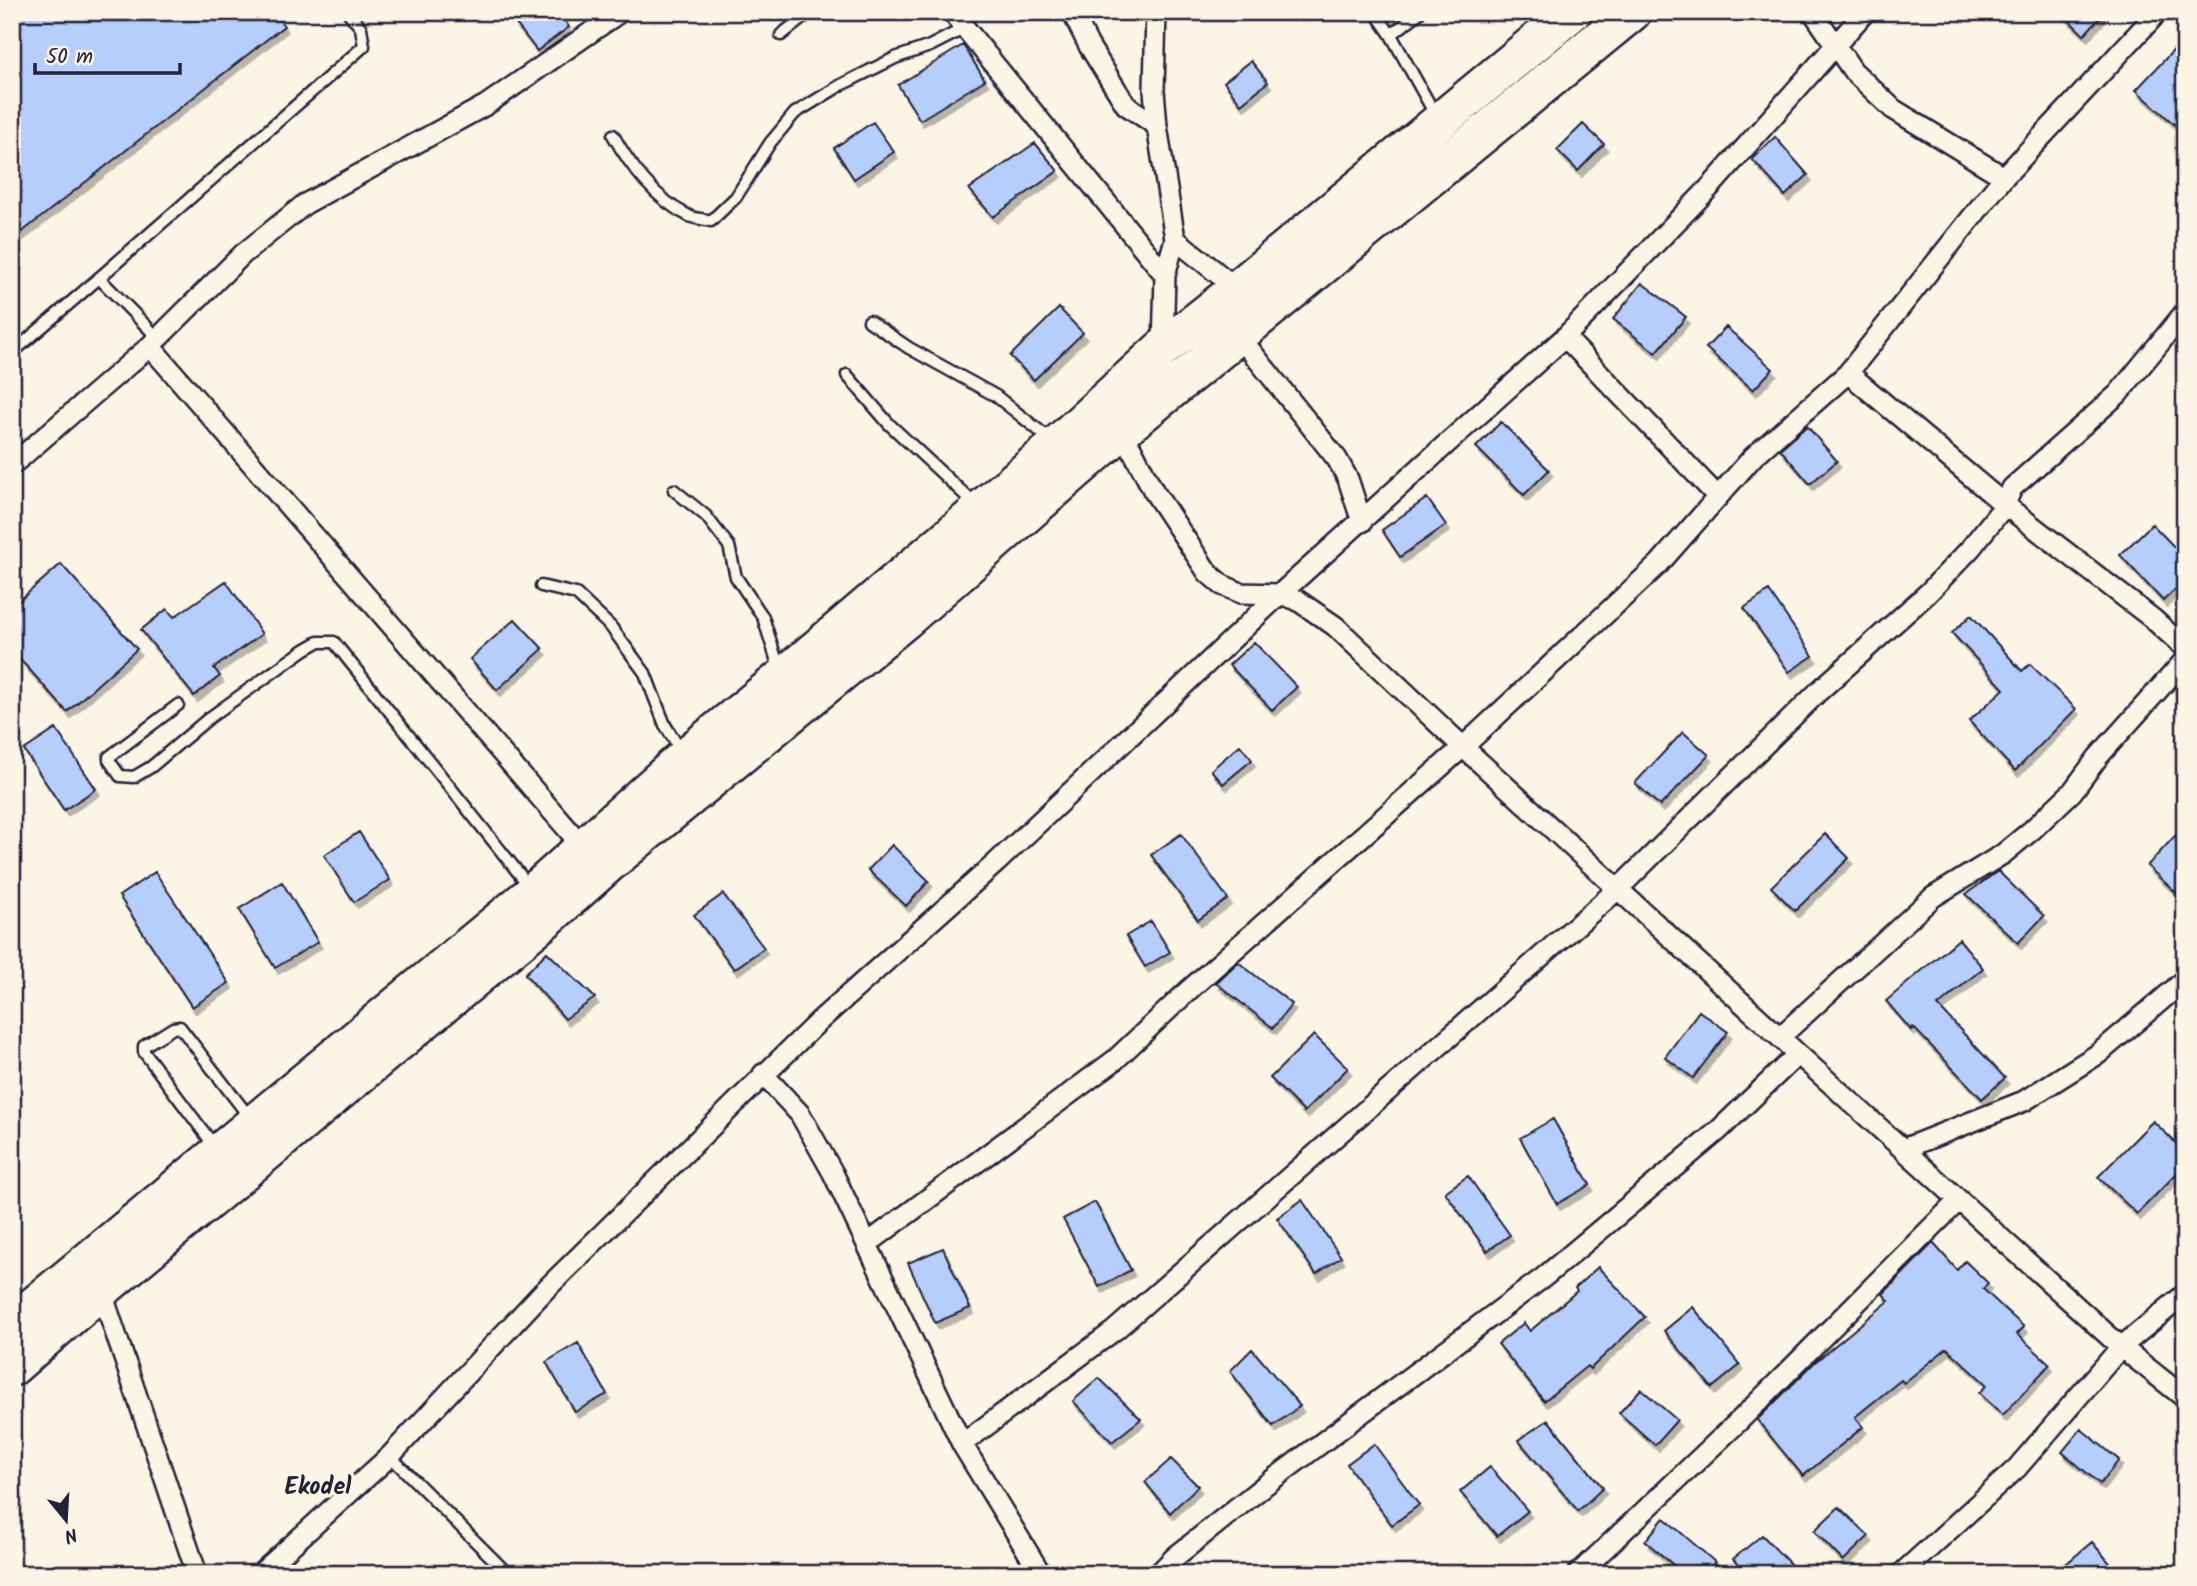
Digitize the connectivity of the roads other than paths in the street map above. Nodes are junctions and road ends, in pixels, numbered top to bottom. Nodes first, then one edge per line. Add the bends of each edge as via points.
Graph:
1 (348, 12) edge
2 (620, 12) edge
3 (810, 12) edge
4 (952, 12) edge
5 (1072, 12) edge
6 (1156, 12) edge
7 (1375, 12) edge
8 (1420, 12) edge
9 (1572, 12) edge
10 (1632, 12) edge
11 (1813, 12) edge
12 (1865, 12) edge
13 (2158, 12) edge
14 (966, 20) edge
15 (781, 35) dead end
16 (1391, 35) junction
17 (1836, 46) junction
18 (1439, 122) junction
19 (1157, 126) junction
20 (613, 135) dead end
21 (2004, 177) junction
22 (1175, 239) junction
23 (1165, 275) junction
24 (99, 278) junction
25 (1238, 288) junction
26 (2185, 312) edge
27 (869, 321) dead end
28 (1250, 326) junction
29 (1564, 337) junction
30 (154, 342) junction
31 (1163, 348) junction
32 (12, 354) edge
33 (1848, 373) junction
34 (847, 375) dead end
35 (1122, 430) junction
36 (1057, 445) junction
37 (12, 465) edge
38 (674, 490) dead end
39 (1718, 497) junction
40 (2005, 505) junction
41 (980, 509) junction
42 (1362, 522) junction
43 (541, 586) dead end
44 (1280, 594) junction
45 (2185, 648) edge
46 (2185, 660) edge
47 (782, 678) junction
48 (178, 705) dead end
49 (1463, 747) junction
50 (685, 757) junction
51 (583, 847) junction
52 (1618, 889) junction
53 (534, 892) junction
54 (2185, 980) edge
55 (1780, 1037) junction
56 (1798, 1054) junction
57 (763, 1074) junction
58 (255, 1124) junction
59 (1903, 1149) junction
60 (220, 1153) junction
61 (1959, 1200) junction
62 (867, 1244) junction
63 (101, 1290) junction
64 (2185, 1294) edge
65 (12, 1324) edge
66 (2122, 1347) junction
67 (12, 1367) edge
68 (2185, 1398) edge
69 (962, 1444) junction
70 (390, 1456) junction
71 (197, 1574) edge
72 (260, 1574) edge
73 (508, 1574) edge
74 (1041, 1574) edge
75 (1158, 1574) edge
76 (1578, 1574) edge
77 (1901, 1574) edge

1 - 24 lane via 362,28 364,47
2 - 30 street via 486,105 305,204 243,254
3 - 15 lane
4 - 14 street
5 - 19 street via 1126,105
6 - 19 street
7 - 16 lane
8 - 16 lane
9 - 18 highway
10 - 28 highway
11 - 17 street
12 - 17 street
13 - 21 street
14 - 20 lane via 930,46 895,58 795,113 736,197 711,221 690,216 668,202 628,163
14 - 23 street
16 - 18 lane
17 - 21 street via 1853,71 1893,109
17 - 29 street via 1711,186
18 - 25 highway
19 - 22 street
21 - 33 street
22 - 23 street
22 - 25 street
23 - 31 street
24 - 30 lane
24 - 32 lane
25 - 28 street
25 - 31 highway
26 - 40 street via 2118,394 2012,488
27 - 36 lane via 996,396
28 - 35 highway
28 - 42 street via 1337,459
29 - 39 street
29 - 42 street
30 - 37 street
30 - 51 street
31 - 36 highway
33 - 39 street via 1753,457
33 - 40 street
34 - 41 lane via 889,424
35 - 44 street via 1153,489 1208,573 1241,593
35 - 63 highway via 905,621
36 - 41 highway
38 - 47 lane via 706,516 729,546 736,577 763,617
39 - 49 street via 1659,564
40 - 45 street
40 - 52 street via 1928,593 1819,691
41 - 47 highway
42 - 44 street
43 - 50 lane via 576,594 611,627 645,673 665,725
44 - 49 street via 1335,626
44 - 57 street via 997,862
46 - 55 street via 2072,792 2032,830 2003,854 1933,897
47 - 50 highway
48 - 53 lane via 109,757 120,776 134,777 151,767 209,718 304,650 318,642 334,642
49 - 52 street
49 - 62 street via 1115,1060
50 - 51 highway
51 - 53 highway
52 - 55 street
52 - 69 street via 1115,1330
53 - 58 highway
54 - 59 street via 2098,1054 2024,1101
55 - 56 street
56 - 59 street
56 - 75 street via 1719,1130 1544,1277 1264,1486
57 - 62 street via 800,1114
57 - 70 street via 543,1292
58 - 60 highway
58 - 60 lane via 180,1027 144,1046
59 - 61 street
60 - 65 highway
61 - 66 street
61 - 76 street via 1740,1420
62 - 69 street
63 - 67 highway
63 - 71 street
64 - 66 street
66 - 68 street
66 - 77 street via 2017,1468
69 - 74 street
70 - 72 street
70 - 73 lane

